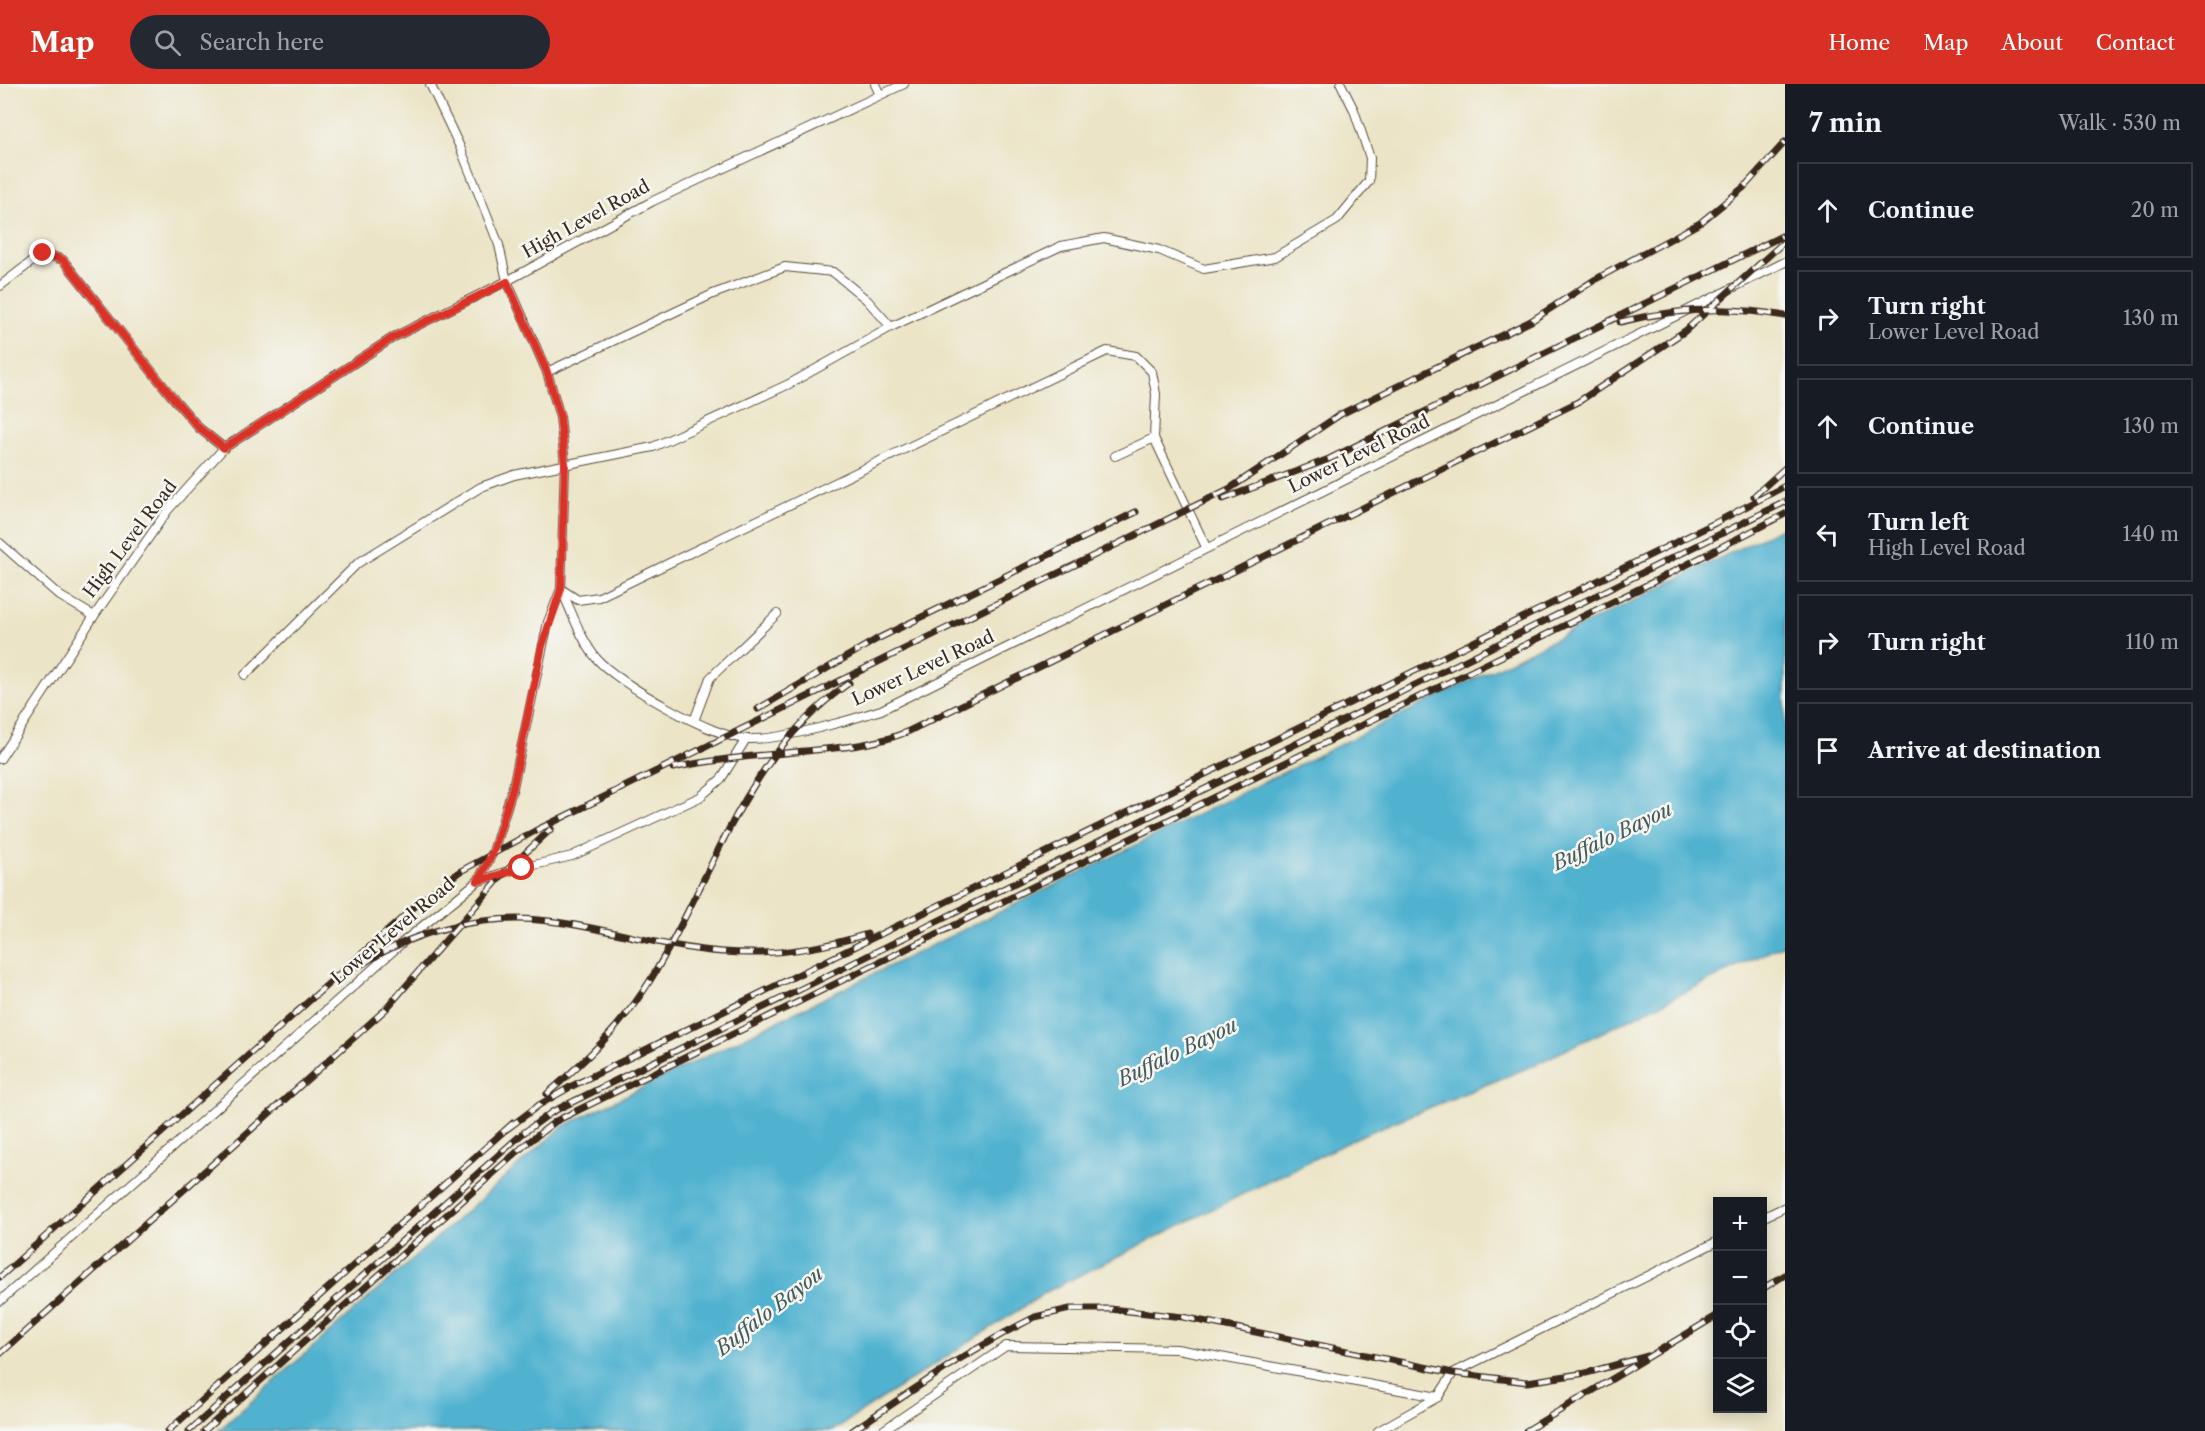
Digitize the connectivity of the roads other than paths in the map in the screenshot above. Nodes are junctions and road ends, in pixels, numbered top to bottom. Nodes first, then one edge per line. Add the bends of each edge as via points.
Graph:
1 (430, 84) edge
2 (875, 84) edge
3 (904, 84) edge
4 (1341, 84) edge
5 (880, 95) junction
6 (1785, 262) edge
7 (507, 282) junction
8 (0, 286) edge
9 (891, 327) junction
10 (547, 372) junction
11 (1154, 438) junction
12 (224, 448) junction
13 (1115, 456) dead end
14 (565, 464) junction
15 (0, 543) edge
16 (1206, 547) junction
17 (561, 589) junction
18 (777, 614) dead end
19 (94, 615) junction
20 (244, 675) dead end
21 (694, 721) junction
22 (747, 740) junction
23 (0, 759) edge
24 (478, 881) junction
25 (1785, 1207) edge
26 (1767, 1216) edge
27 (1713, 1243) edge
28 (0, 1301) edge
29 (1438, 1396) junction
30 (882, 1431) edge
31 (1378, 1431) edge

1 - 7 lane via 493,229
2 - 5 lane
3 - 5 lane, High Level Road
4 - 9 lane via 1370,158 1369,181 1337,220 1275,257 1204,270 1159,250 1104,238 1060,246
5 - 7 lane, High Level Road via 653,201
6 - 16 lane, Lower Level Road
7 - 10 lane
7 - 12 lane, High Level Road via 394,337
8 - 12 lane via 43,253 63,260 169,393 199,428
9 - 10 lane via 867,300 833,272 785,267 713,294
9 - 14 lane via 789,384 653,447
10 - 14 lane via 560,417
11 - 13 lane
11 - 16 lane
11 - 17 lane via 1156,394 1152,372 1136,356 1107,351 599,597 578,600
12 - 19 lane, High Level Road via 168,510
14 - 17 lane
14 - 20 lane via 514,475 482,487 358,563
15 - 19 lane via 60,596
16 - 22 lane, Lower Level Road via 881,710 842,722
17 - 21 lane via 597,658 625,681
17 - 24 lane, Lower Level Road via 542,646 513,787 493,852
18 - 21 lane via 710,678
19 - 23 lane, High Level Road
21 - 22 lane
22 - 24 lane via 721,779 700,797 572,856
24 - 28 lane, Lower Level Road via 403,942
25 - 26 lane
27 - 29 lane via 1453,1373
29 - 30 lane via 1177,1349 1006,1346
29 - 31 lane

